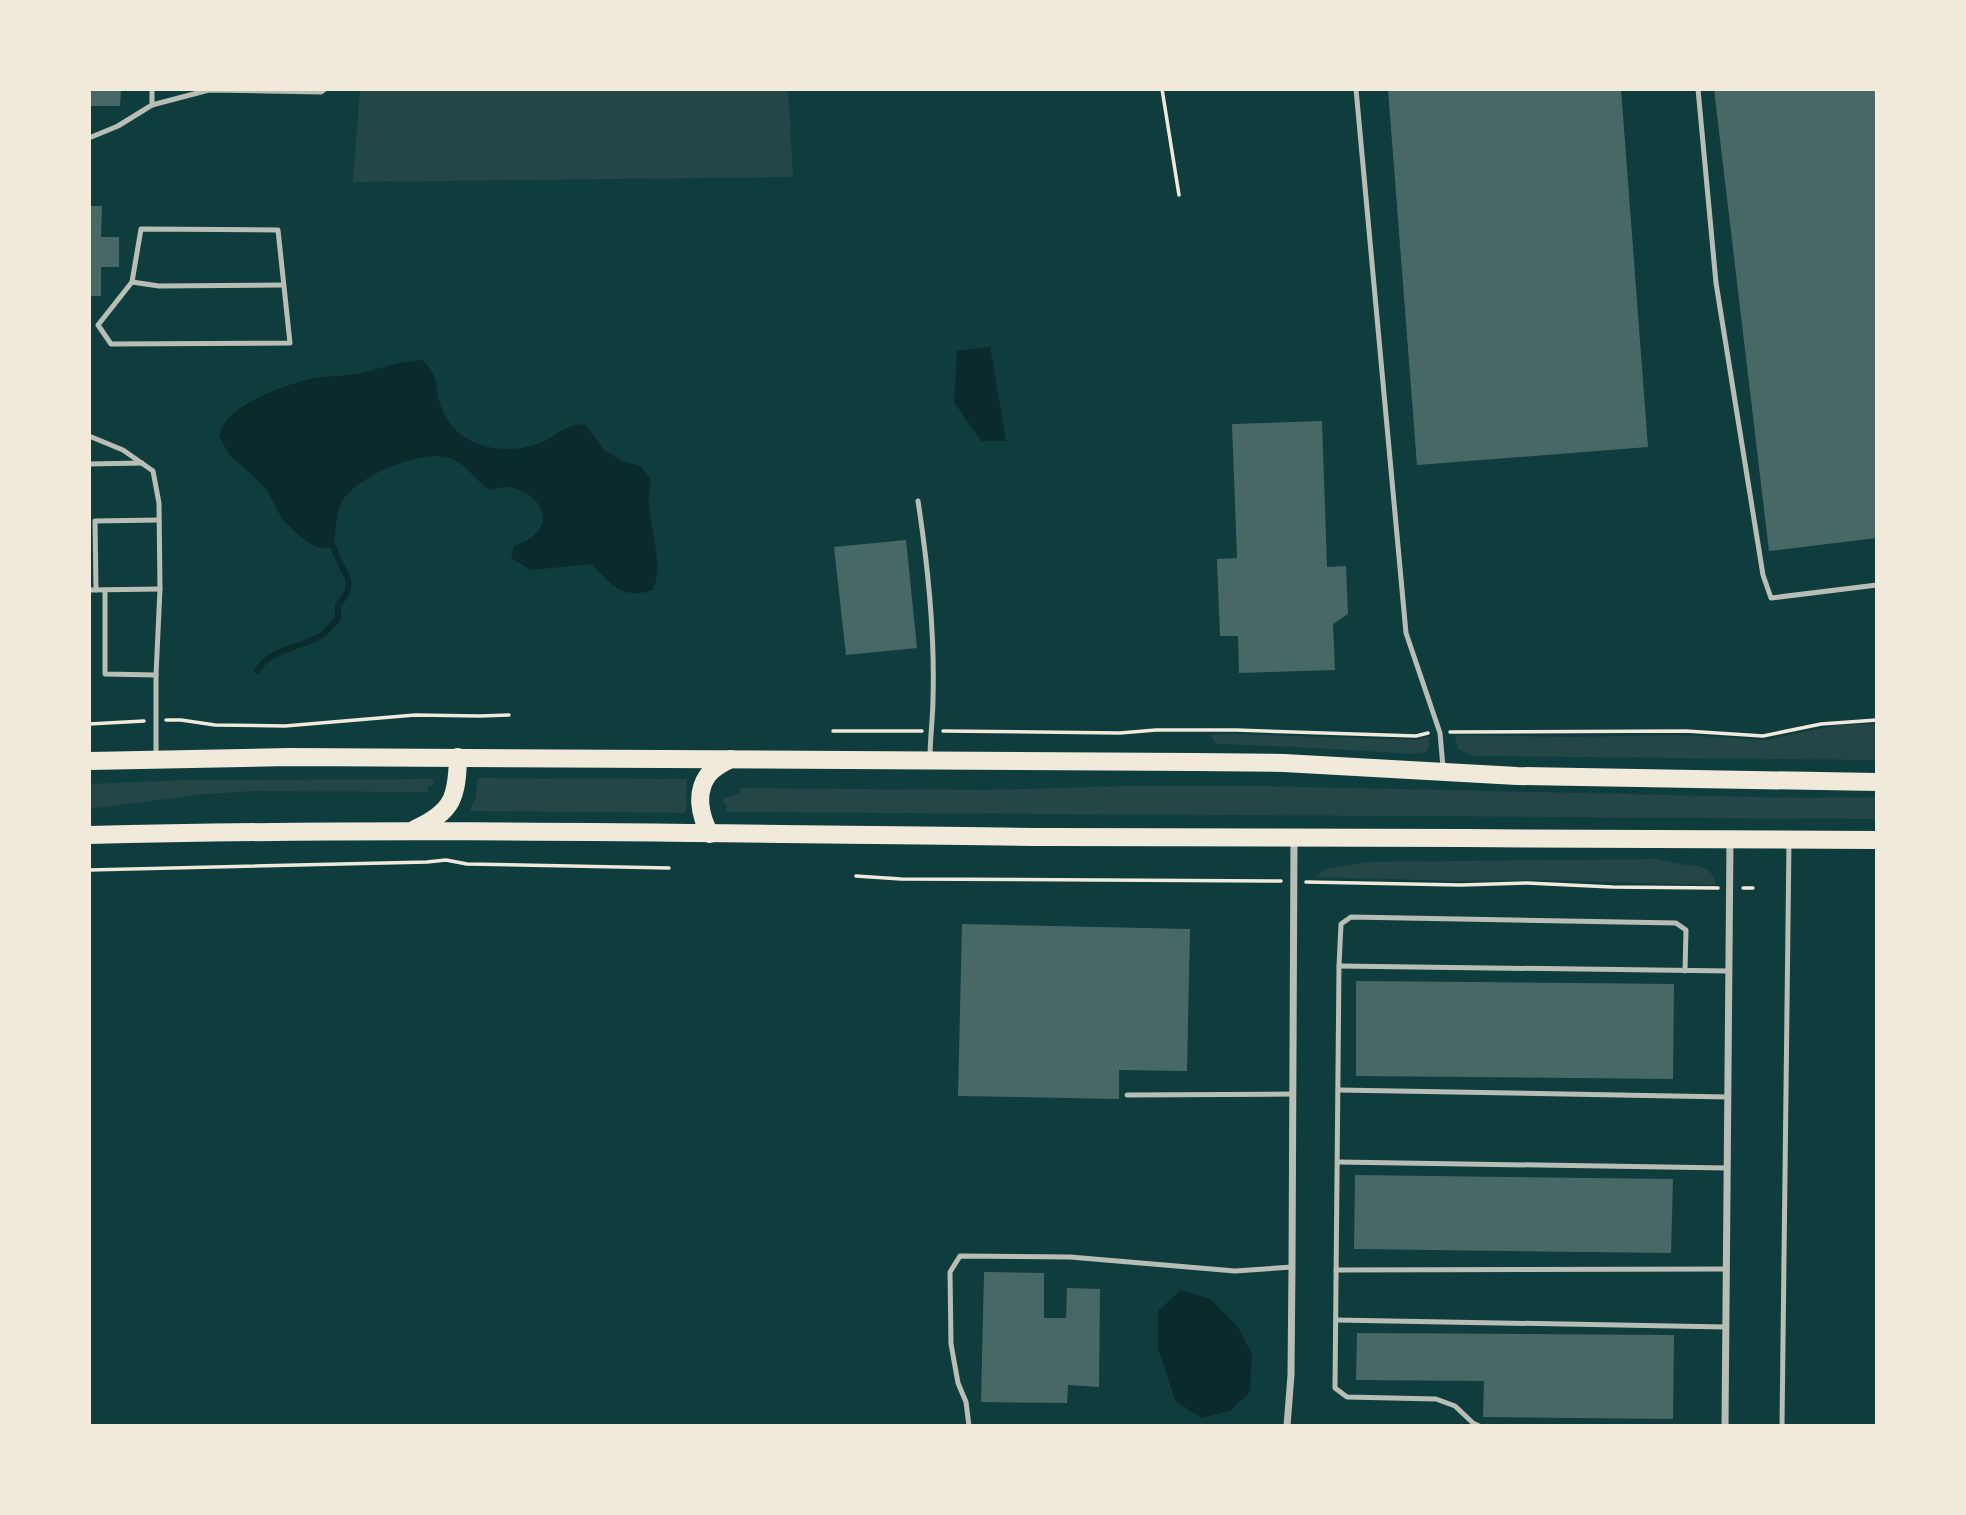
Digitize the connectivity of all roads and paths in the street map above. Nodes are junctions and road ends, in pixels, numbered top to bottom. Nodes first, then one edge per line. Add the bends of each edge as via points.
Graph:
1 (152, 89) edge
2 (325, 89) edge
3 (1163, 89) edge
4 (1356, 89) edge
5 (1698, 89) edge
6 (193, 92) edge
7 (152, 105) junction
8 (89, 138) edge
9 (1179, 195) dead end
10 (132, 282) junction
11 (284, 285) junction
12 (89, 325) edge
13 (98, 325) junction
14 (89, 436) edge
15 (142, 463) junction
16 (89, 464) edge
17 (918, 501) dead end
18 (159, 520) junction
19 (1877, 585) edge
20 (160, 589) junction
21 (93, 590) edge
22 (105, 590) junction
23 (156, 675) junction
24 (509, 715) dead end
25 (157, 720) junction
26 (1877, 720) edge
27 (89, 724) edge
28 (833, 731) dead end
29 (930, 731) junction
30 (1440, 733) junction
31 (458, 757) junction
32 (156, 759) junction
33 (731, 759) junction
34 (89, 761) edge
35 (930, 761) junction
36 (1443, 772) junction
37 (1877, 782) edge
38 (411, 830) junction
39 (710, 834) junction
40 (89, 835) edge
41 (1730, 838) junction
42 (1294, 839) junction
43 (1789, 839) junction
44 (1877, 840) edge
45 (669, 868) dead end
46 (89, 870) edge
47 (856, 876) dead end
48 (1275, 881) dead end
49 (1311, 882) dead end
50 (1716, 888) dead end
51 (1743, 888) dead end
52 (1753, 888) dead end
53 (1339, 966) junction
54 (1685, 971) junction
55 (1729, 971) junction
56 (1338, 1090) junction
57 (1293, 1094) junction
58 (1127, 1096) dead end
59 (1728, 1097) junction
60 (1338, 1162) junction
61 (1727, 1168) junction
62 (1292, 1267) junction
63 (1727, 1269) junction
64 (1336, 1270) junction
65 (1336, 1320) junction
66 (1726, 1327) junction
67 (1472, 1424) edge
68 (969, 1426) edge
69 (1287, 1426) edge
70 (1479, 1426) edge
71 (1726, 1426) edge
72 (1782, 1426) edge

1 - 7 lane
2 - 6 lane
3 - 9 path
4 - 30 lane via 1406,633
5 - 19 lane via 1716,283 1763,575 1771,598
6 - 7 lane
7 - 8 lane via 118,127
10 - 11 lane
10 - 11 lane via 141,229 278,230
10 - 13 lane
11 - 13 lane via 290,343 111,344
12 - 13 lane
14 - 15 lane
15 - 16 lane
15 - 18 lane via 153,471
17 - 29 lane via 930,592
18 - 20 lane
18 - 21 lane via 95,521
20 - 22 lane
20 - 23 lane
21 - 22 lane
22 - 23 lane via 105,674
23 - 25 lane
24 - 25 path via 415,715 285,726
25 - 27 path
25 - 32 lane
26 - 30 path via 1821,724 1763,736 1686,731
28 - 29 path
29 - 30 path
29 - 35 lane
30 - 36 lane
31 - 32 main road
31 - 33 main road
31 - 38 main road via 458,783 447,806 439,816
32 - 34 main road
33 - 35 main road
33 - 39 main road via 715,768 703,787 701,811
35 - 36 main road via 1271,763
36 - 37 main road
38 - 39 main road
38 - 40 main road
39 - 42 main road
41 - 42 main road
41 - 43 main road
41 - 55 street
42 - 57 street
43 - 44 main road
43 - 72 lane
45 - 46 path via 435,860
47 - 48 path
49 - 50 path
51 - 52 path
53 - 54 lane
53 - 54 lane via 1341,924 1351,917 1676,923 1686,930
53 - 56 lane
54 - 55 lane
55 - 59 street
56 - 59 lane
56 - 60 lane
57 - 58 lane
57 - 62 street
59 - 61 street
60 - 61 lane
60 - 64 lane
61 - 63 street
62 - 68 lane via 1236,1271 1070,1257 960,1256 950,1272 951,1343
62 - 69 street
63 - 64 lane
63 - 66 street
64 - 65 lane
65 - 66 lane
65 - 67 lane via 1335,1388 1341,1393 1347,1397 1436,1399 1455,1406
66 - 71 street
67 - 70 lane

